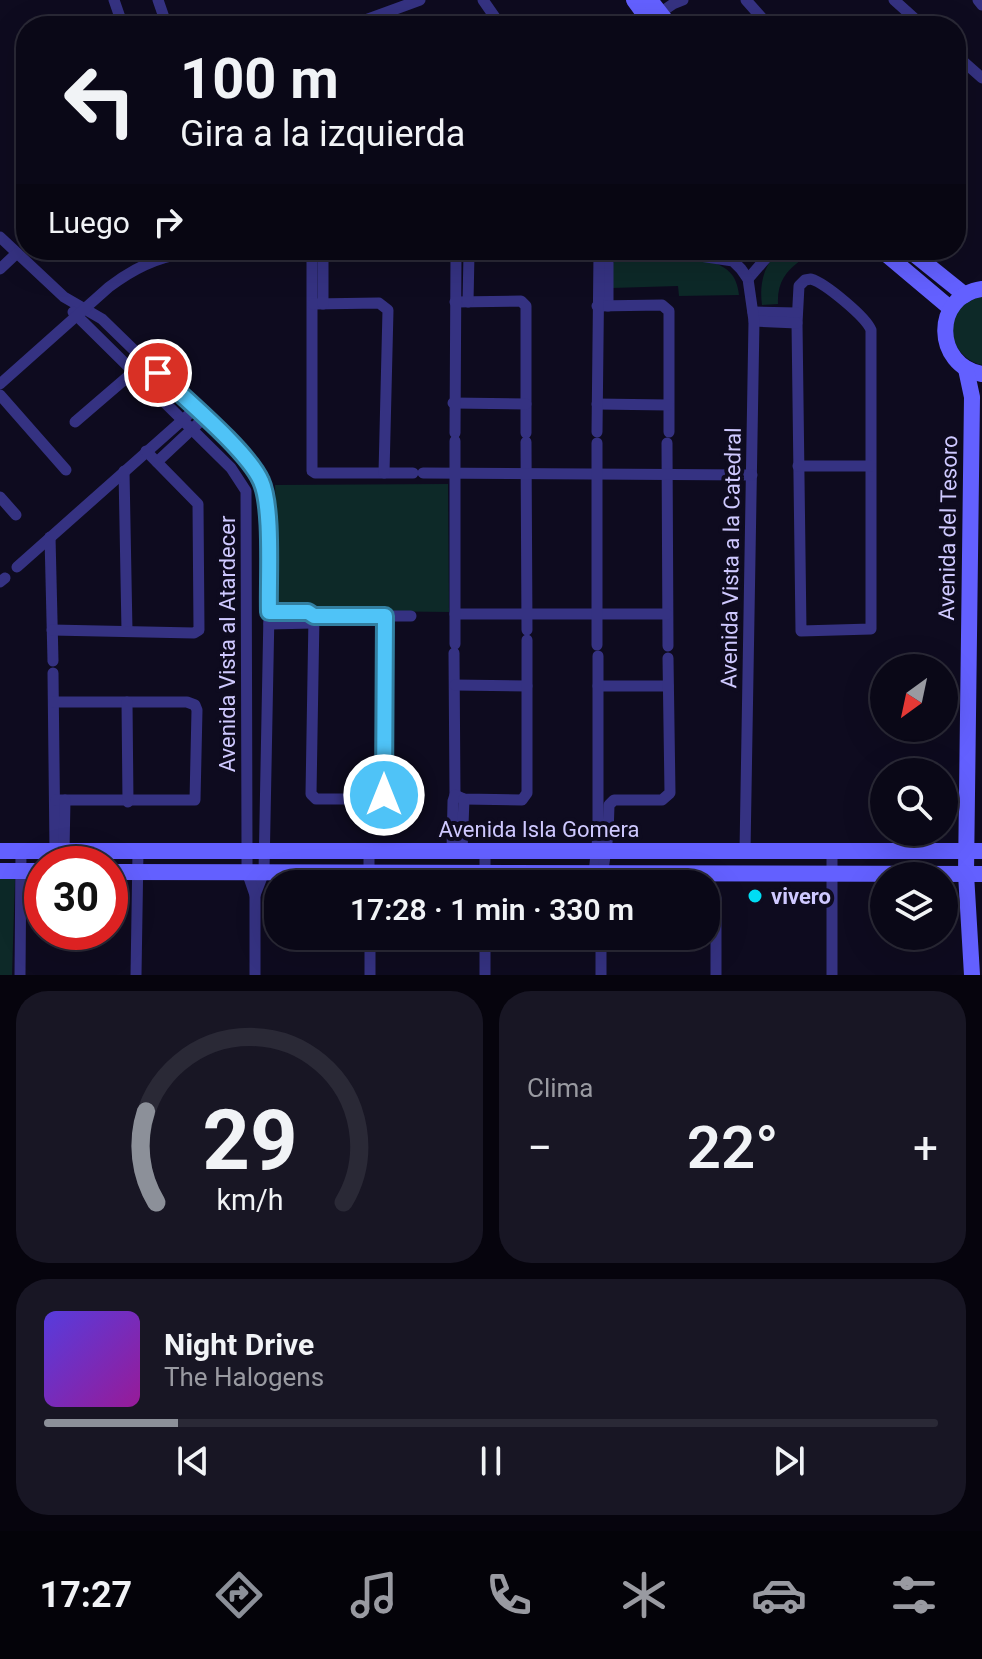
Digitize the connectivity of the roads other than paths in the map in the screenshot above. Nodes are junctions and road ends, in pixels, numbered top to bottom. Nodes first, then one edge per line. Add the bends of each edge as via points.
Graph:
1 (420, 0) edge
2 (634, 0) edge
3 (683, 0) edge
4 (746, 0) edge
5 (894, 0) edge
6 (978, 0) edge
7 (982, 5) edge
8 (376, 16) edge
9 (651, 16) edge
10 (659, 16) edge
11 (760, 16) edge
12 (912, 16) edge
13 (966, 64) edge
14 (982, 78) edge
15 (0, 237) edge
16 (16, 252) edge
17 (16, 254) edge
18 (24, 260) edge
19 (156, 260) edge
20 (317, 260) edge
21 (461, 260) edge
22 (463, 260) edge
23 (603, 260) edge
24 (715, 260) edge
25 (742, 260) edge
26 (757, 260) edge
27 (893, 260) edge
28 (921, 260) edge
29 (0, 269) edge
30 (741, 270) junction
31 (982, 289) edge
32 (965, 295) junction
33 (64, 297) junction
34 (455, 302) junction
35 (468, 302) junction
36 (318, 304) junction
37 (603, 306) junction
38 (88, 308) junction
39 (950, 308) junction
40 (754, 317) junction
41 (76, 318) junction
42 (797, 318) junction
43 (974, 372) edge
44 (132, 373) junction
45 (0, 384) edge
46 (0, 395) edge
47 (453, 403) junction
48 (526, 404) junction
49 (597, 404) junction
50 (668, 405) junction
51 (195, 409) junction
52 (204, 418) junction
53 (181, 421) junction
54 (75, 422) dead end
55 (191, 430) junction
56 (146, 451) junction
57 (157, 462) junction
58 (798, 466) junction
59 (870, 466) junction
60 (66, 470) dead end
61 (124, 471) junction
62 (384, 473) junction
63 (455, 473) junction
64 (526, 473) junction
65 (597, 474) junction
66 (667, 477) junction
67 (752, 478) junction
68 (0, 497) edge
69 (16, 515) dead end
70 (50, 537) junction
71 (17, 567) dead end
72 (455, 614) junction
73 (527, 614) junction
74 (597, 614) junction
75 (667, 614) junction
76 (385, 616) junction
77 (411, 616) dead end
78 (269, 618) junction
79 (314, 620) junction
80 (52, 630) junction
81 (127, 631) junction
82 (455, 685) junction
83 (527, 686) junction
84 (598, 686) junction
85 (668, 686) junction
86 (54, 702) junction
87 (127, 702) junction
88 (457, 798) junction
89 (60, 800) junction
90 (128, 802) junction
91 (60, 846) edge
92 (0, 851) edge
93 (21, 851) joint
94 (128, 851) edge
95 (138, 851) junction
96 (247, 851) junction
97 (265, 851) junction
98 (369, 851) junction
99 (457, 851) junction
100 (485, 851) junction
101 (601, 851) junction
102 (745, 851) junction
103 (832, 851) junction
104 (974, 851) edge
105 (369, 870) edge
106 (485, 870) edge
107 (600, 870) edge
108 (0, 871) edge
109 (21, 871) junction
110 (128, 872) edge
111 (137, 872) junction
112 (256, 872) junction
113 (264, 872) edge
114 (832, 873) junction
115 (974, 874) edge
116 (720, 875) edge
117 (370, 950) edge
118 (485, 950) edge
119 (601, 950) edge
120 (716, 950) edge
121 (20, 975) edge
122 (136, 975) edge
123 (255, 975) edge
124 (370, 975) edge
125 (485, 975) edge
126 (601, 975) edge
127 (716, 975) edge
128 (832, 975) edge
129 (972, 975) edge

1 - 8 street
2 - 9 street
3 - 10 street
4 - 11 street
5 - 12 street
6 - 7 street
13 - 14 street
15 - 16 street, Avenida Vista al Atardecer
17 - 29 street
18 - 33 street, Avenida Vista al Atardecer
19 - 38 street via 124,275
20 - 36 street
21 - 34 street
22 - 35 street
23 - 37 street
24 - 30 street
25 - 30 street
26 - 30 street
27 - 39 street
28 - 32 street
30 - 40 street, Avenida Vista a la Catedral
31 - 32 street
32 - 39 street
33 - 38 street, Avenida Vista al Atardecer
33 - 41 street, Avenida Vista al Atardecer
34 - 35 street
34 - 47 street
35 - 48 street via 521,301 526,306
36 - 62 street via 379,303 388,310
36 - 62 street via 312,471
37 - 49 street
37 - 50 street via 662,305 669,311
38 - 41 street
38 - 51 street, Avenida Vista al Atardecer
39 - 43 street via 944,326 948,351
40 - 42 street
40 - 67 street, Avenida Vista a la Catedral
41 - 44 street, Avenida Vista al Atardecer
41 - 45 street
42 - 58 street
42 - 59 street via 799,286 811,279 869,324
43 - 104 street, Avenida del Tesoro
44 - 53 street, Avenida Vista al Atardecer
44 - 54 street
46 - 60 street
47 - 48 street
47 - 63 street
48 - 64 street
49 - 50 street
49 - 65 street
50 - 66 street
51 - 52 street, Avenida Vista al Atardecer
51 - 53 street
52 - 55 street
52 - 78 street, Avenida Vista al Atardecer via 262,482 267,501
53 - 55 street, Avenida Vista al Atardecer
53 - 56 street
55 - 57 street
55 - 96 street, Avenida Vista al Atardecer via 236,474 247,499
56 - 57 street
56 - 61 street
57 - 81 street via 198,504 199,630
58 - 59 street
58 - 59 street via 801,631 871,629
61 - 70 street
61 - 81 street
62 - 63 street
63 - 64 street
63 - 72 street
64 - 65 street
64 - 73 street
65 - 66 street
65 - 74 street
66 - 67 street
66 - 75 street
67 - 102 street, Avenida Vista a la Catedral
68 - 69 street
70 - 71 street
70 - 80 street
72 - 73 street
72 - 82 street
73 - 74 street
73 - 83 street
74 - 75 street
74 - 84 street
75 - 85 street
76 - 77 street
76 - 79 street
76 - 79 street via 380,799 316,799 311,794
78 - 79 street
78 - 97 street, Avenida Vista al Atardecer
80 - 81 street
80 - 86 street
82 - 83 street
82 - 88 street
83 - 88 street via 525,797
84 - 85 street
84 - 101 street
85 - 101 street via 670,793 662,800 614,800
86 - 87 street
86 - 89 street
87 - 90 street
87 - 90 street via 187,702 197,710 195,800
88 - 99 street
89 - 90 street
89 - 91 street
92 - 93 street, Avenida Isla Gomera
93 - 109 street
94 - 95 street, Avenida Isla Gomera
95 - 96 street, Avenida Isla Gomera
95 - 111 street
96 - 97 street, Avenida Isla Gomera
96 - 112 street, Avenida Vista al Atardecer
97 - 98 street, Avenida Isla Gomera
97 - 112 street, Avenida Vista al Atardecer
98 - 99 street, Avenida Isla Gomera
98 - 105 street
99 - 100 street, Avenida Isla Gomera
100 - 101 street, Avenida Isla Gomera
100 - 106 street
101 - 102 street, Avenida Isla Gomera
101 - 107 street
102 - 103 street, Avenida Isla Gomera
103 - 104 street, Avenida Isla Gomera
103 - 114 street
104 - 115 street, Avenida del Tesoro
108 - 109 street
109 - 121 street
110 - 111 street, Avenida Isla Gomera
111 - 112 street, Avenida Isla Gomera
111 - 122 street
112 - 113 street, Avenida Isla Gomera
112 - 123 street
114 - 115 street, Avenida Isla Gomera
114 - 116 street, Avenida Isla Gomera
114 - 128 street
115 - 129 street, Avenida del Tesoro
117 - 124 street
118 - 125 street
119 - 126 street
120 - 127 street

